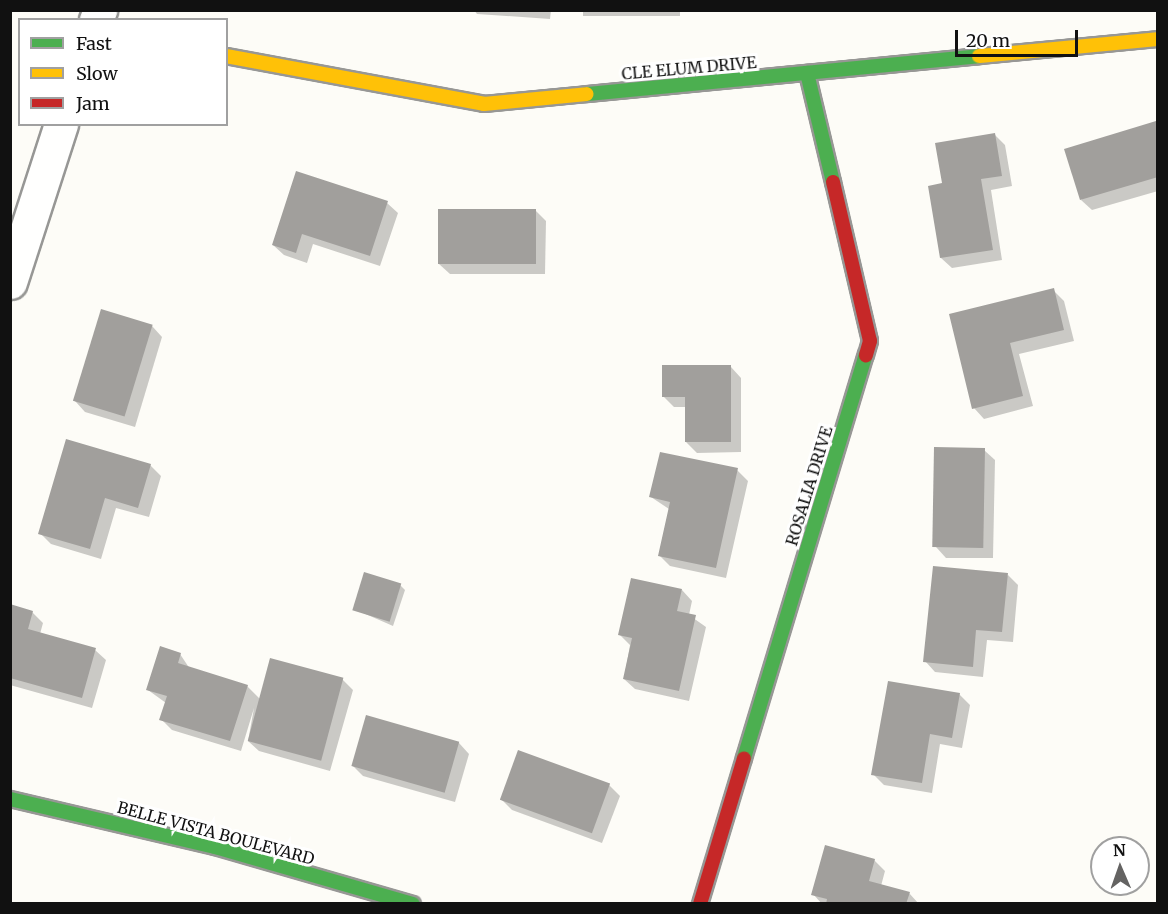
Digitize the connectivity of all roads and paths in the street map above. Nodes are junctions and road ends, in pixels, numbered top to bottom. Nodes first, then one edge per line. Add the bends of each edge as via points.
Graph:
1 (1158, 39) edge
2 (228, 56) edge
3 (807, 73) junction
4 (60, 126) edge
5 (10, 282) edge
6 (10, 799) edge
7 (413, 903) edge
8 (700, 903) edge

1 - 3 street, CLE ELUM DRIVE
2 - 3 street, CLE ELUM DRIVE via 484,104
3 - 8 street, ROSALIA DRIVE via 870,341
4 - 5 street
6 - 7 street, BELLE VISTA BOULEVARD via 215,847

